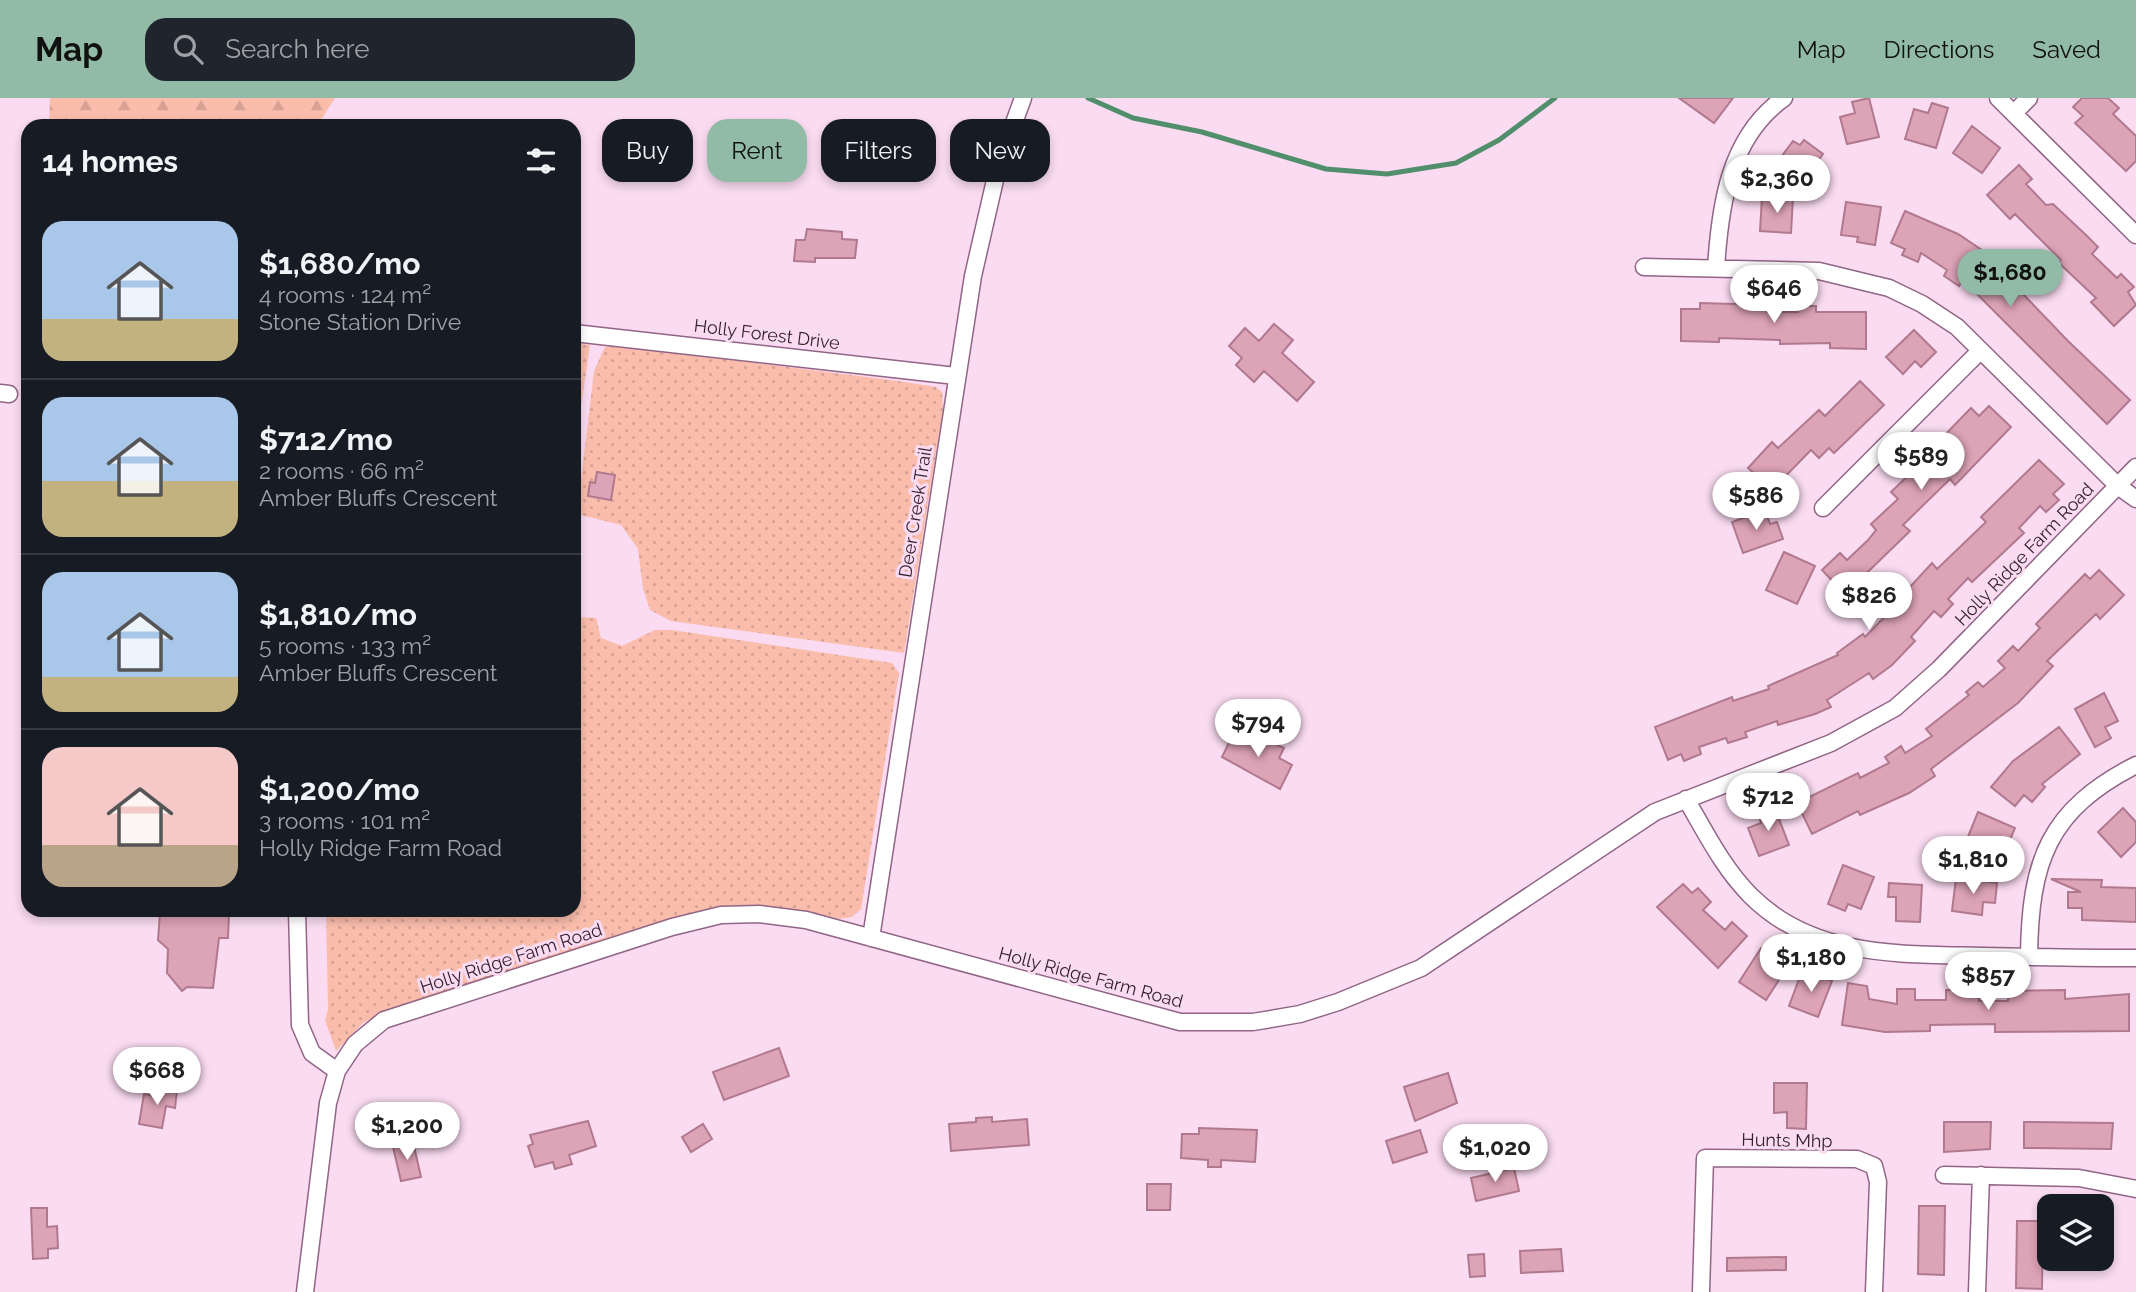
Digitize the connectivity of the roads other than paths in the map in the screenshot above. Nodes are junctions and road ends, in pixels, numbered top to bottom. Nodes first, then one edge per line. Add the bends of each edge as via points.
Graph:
1 (1023, 98) edge
2 (1784, 98) edge
3 (1998, 98) edge
4 (2029, 98) edge
5 (2015, 112) junction
6 (2136, 235) edge
7 (1644, 267) dead end
8 (1716, 268) junction
9 (581, 334) edge
10 (1980, 351) junction
11 (956, 376) junction
12 (2136, 467) edge
13 (2118, 486) junction
14 (2136, 499) edge
15 (1823, 508) dead end
16 (2136, 765) edge
17 (1686, 799) junction
18 (297, 917) edge
19 (871, 938) junction
20 (2029, 957) junction
21 (2136, 958) edge
22 (337, 1071) junction
23 (1944, 1175) dead end
24 (1980, 1175) junction
25 (2136, 1188) edge
26 (305, 1292) edge
27 (1700, 1292) edge
28 (1874, 1292) edge
29 (1977, 1292) edge

1 - 11 street, Deer Creek Trail via 995,180
2 - 8 street via 1750,131 1729,172
3 - 5 street
4 - 5 street
5 - 6 street
7 - 8 street
8 - 10 street via 1819,271 1889,288 1957,327
9 - 11 street, Holly Forest Drive
10 - 13 street
10 - 15 street
11 - 19 street, Deer Creek Trail
12 - 13 street, Holly Ridge Farm Road
13 - 14 street
13 - 17 street, Holly Ridge Farm Road via 1895,708 1831,743
16 - 20 street via 2090,792 2065,817 2033,883
17 - 19 street, Holly Ridge Farm Road via 1655,812 1421,968 1300,1014 1253,1022 1180,1022
17 - 20 street via 1726,867 1753,898 1820,939 1893,955
18 - 22 street via 300,1025 312,1053
19 - 22 street, Holly Ridge Farm Road via 806,920 759,914 721,915 672,927 384,1020 355,1044
20 - 21 street
22 - 26 street, Holly Ridge Farm Road via 328,1103
23 - 24 street
24 - 25 street via 2079,1178
24 - 29 street
27 - 28 street, Hunts Mhp via 1705,1158 1857,1159 1874,1166 1878,1182

